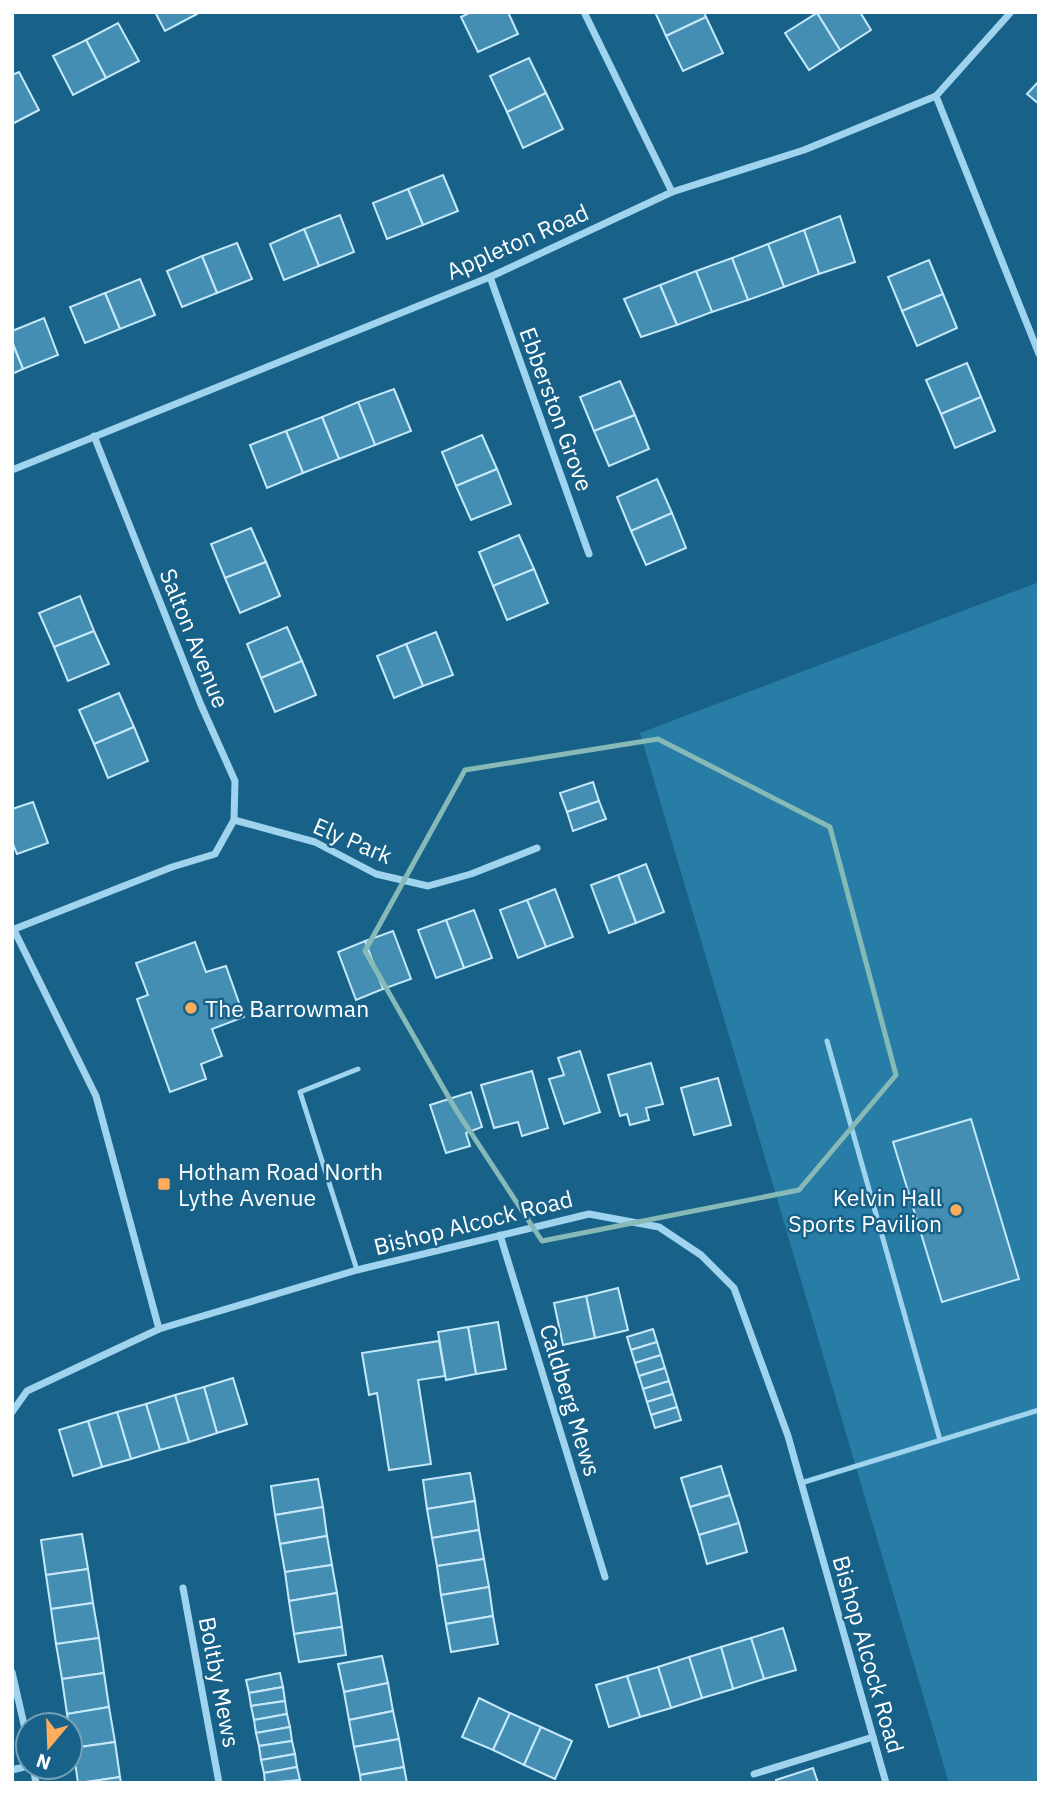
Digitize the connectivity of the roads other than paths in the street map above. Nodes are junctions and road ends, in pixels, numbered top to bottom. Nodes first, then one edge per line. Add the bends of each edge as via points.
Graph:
1 (584, 12) edge
2 (1011, 12) edge
3 (936, 96) junction
4 (672, 192) junction
5 (490, 277) junction
6 (1039, 354) edge
7 (94, 436) junction
8 (12, 470) edge
9 (589, 554) dead end
10 (234, 820) junction
11 (537, 848) dead end
12 (13, 930) edge
13 (827, 1041) dead end
14 (358, 1069) dead end
15 (500, 1235) junction
16 (357, 1270) junction
17 (159, 1329) junction
18 (1039, 1410) edge
19 (12, 1412) edge
20 (940, 1440) junction
21 (801, 1483) junction
22 (605, 1577) dead end
23 (183, 1588) dead end
24 (12, 1672) edge
25 (21, 1711) edge
26 (873, 1737) junction
27 (754, 1773) dead end
28 (219, 1783) edge
29 (886, 1783) edge

1 - 4 street
2 - 3 street, Appleton Road
3 - 4 street, Appleton Road via 804,150
3 - 6 street
4 - 5 street, Appleton Road
5 - 7 street, Appleton Road
5 - 9 street, Ebberston Grove
7 - 8 street, Appleton Road
7 - 10 street, Salton Avenue via 235,780
10 - 11 street, Ely Park via 315,842 376,874 428,886
10 - 12 street, Salton Avenue via 215,854
12 - 17 street via 96,1096
13 - 20 lane
14 - 16 lane via 300,1091
15 - 16 street, Bishop Alcock Road
15 - 21 street, Bishop Alcock Road via 589,1214 659,1227 701,1255 734,1288
15 - 22 street, Caldberg Mews
16 - 17 street, Bishop Alcock Road
17 - 19 street, Bishop Alcock Road via 27,1391
18 - 20 lane
20 - 21 lane
21 - 26 street, Bishop Alcock Road
23 - 28 street, Boltby Mews
24 - 25 street
26 - 27 street
26 - 29 street, Bishop Alcock Road

